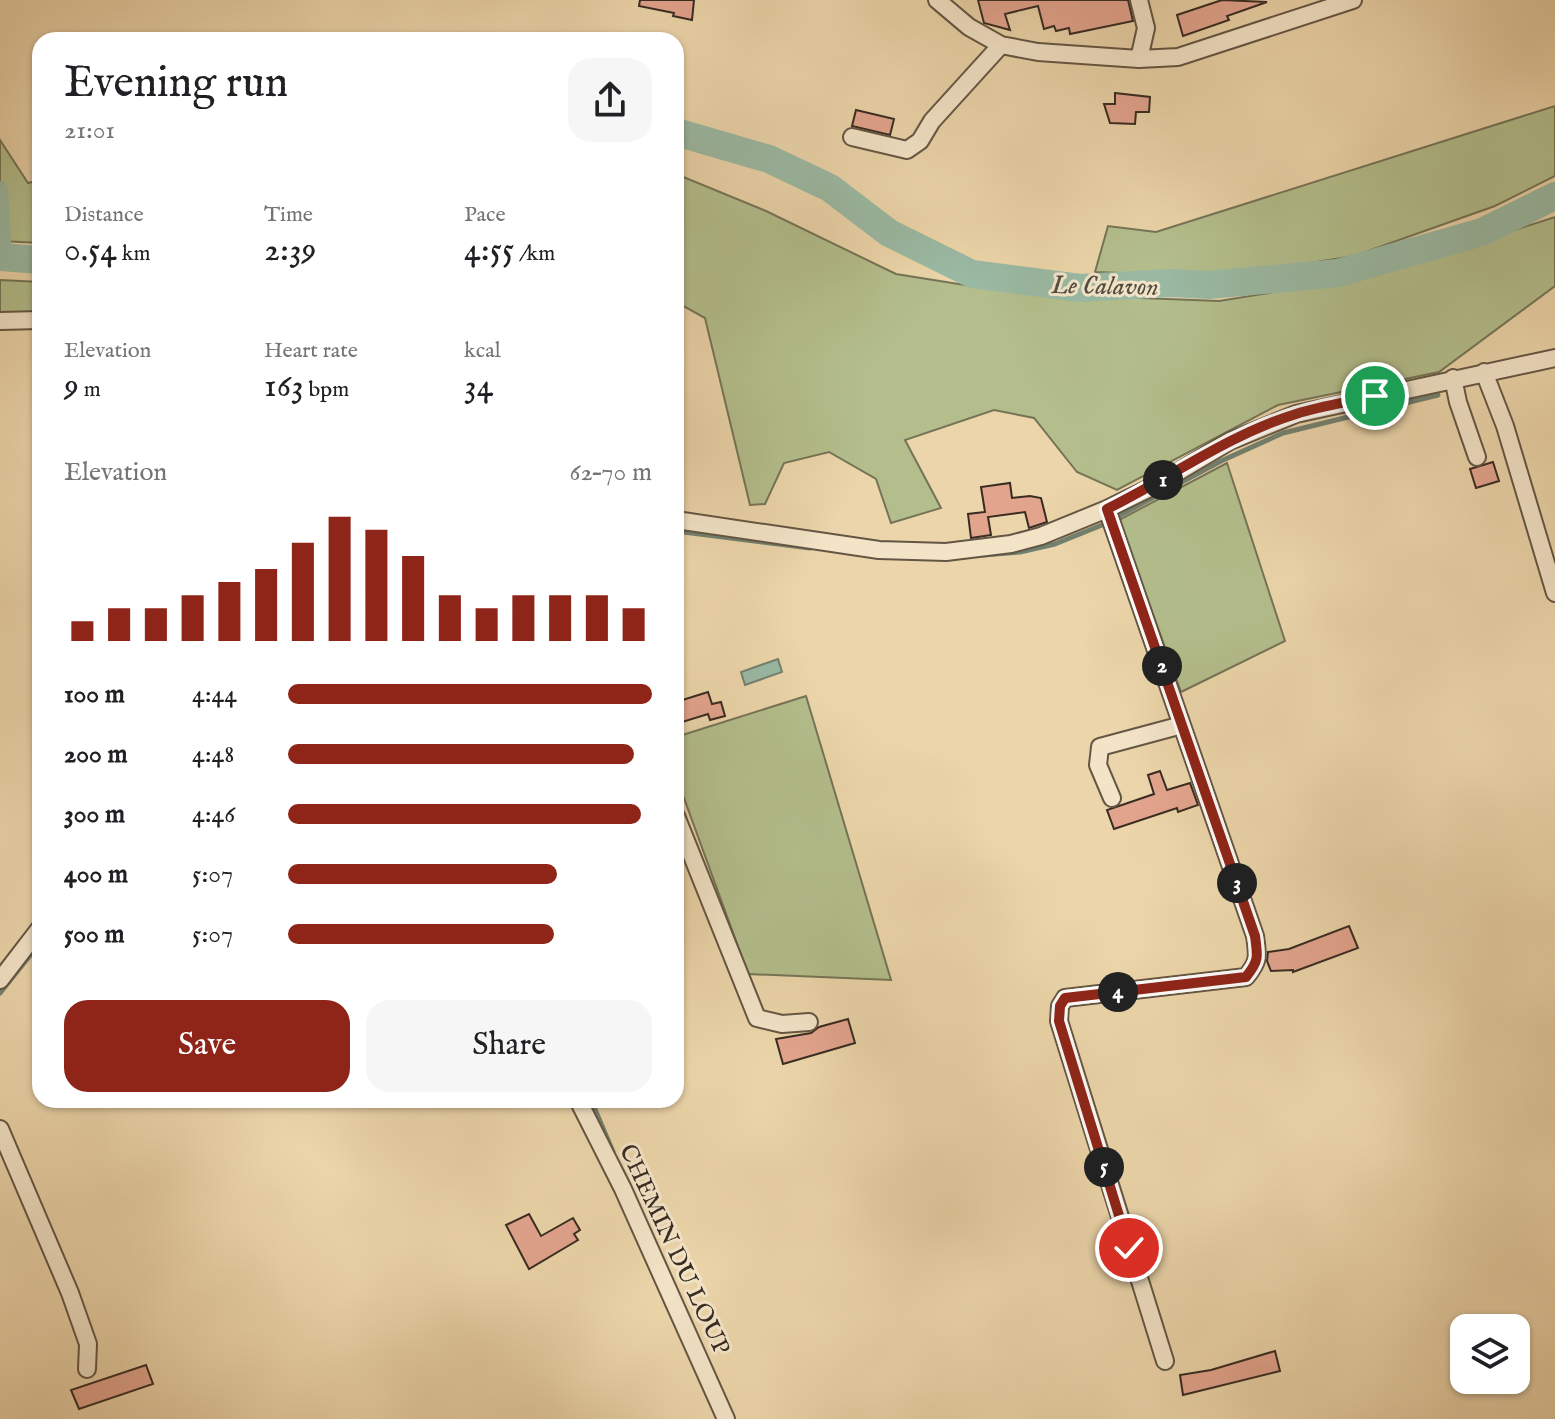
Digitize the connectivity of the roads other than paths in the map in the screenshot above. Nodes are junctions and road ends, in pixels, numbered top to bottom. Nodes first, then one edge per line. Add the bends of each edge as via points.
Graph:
1 (937, 0) edge
2 (1139, 0) edge
3 (1353, 0) edge
4 (1001, 45) junction
5 (1139, 59) junction
6 (852, 137) dead end
7 (32, 320) edge
8 (0, 321) edge
9 (1555, 358) edge
10 (1484, 372) junction
11 (1453, 378) junction
12 (1477, 457) dead end
13 (1107, 509) junction
14 (684, 521) edge
15 (1555, 593) edge
16 (1182, 725) junction
17 (1112, 798) dead end
18 (684, 836) edge
19 (32, 938) edge
20 (0, 980) edge
21 (809, 1022) dead end
22 (582, 1108) edge
23 (0, 1129) edge
24 (1165, 1361) dead end
25 (87, 1369) dead end
26 (726, 1419) edge

1 - 4 street
2 - 5 street via 1146,28
3 - 5 street via 1178,57
4 - 5 street
4 - 6 street via 907,150
7 - 8 street
9 - 10 street
10 - 11 street
10 - 15 street
11 - 12 street
11 - 13 street via 1296,414 1230,441
13 - 14 street via 1041,536 946,552 879,550
13 - 16 street
16 - 17 street via 1100,747 1098,765
16 - 24 street via 1255,936 1257,963 1246,977 1065,998 1059,1021
18 - 21 street via 757,1018 782,1024
19 - 20 street
22 - 26 street, CHEMIN DU LOUP
23 - 25 street via 70,1293 88,1344

